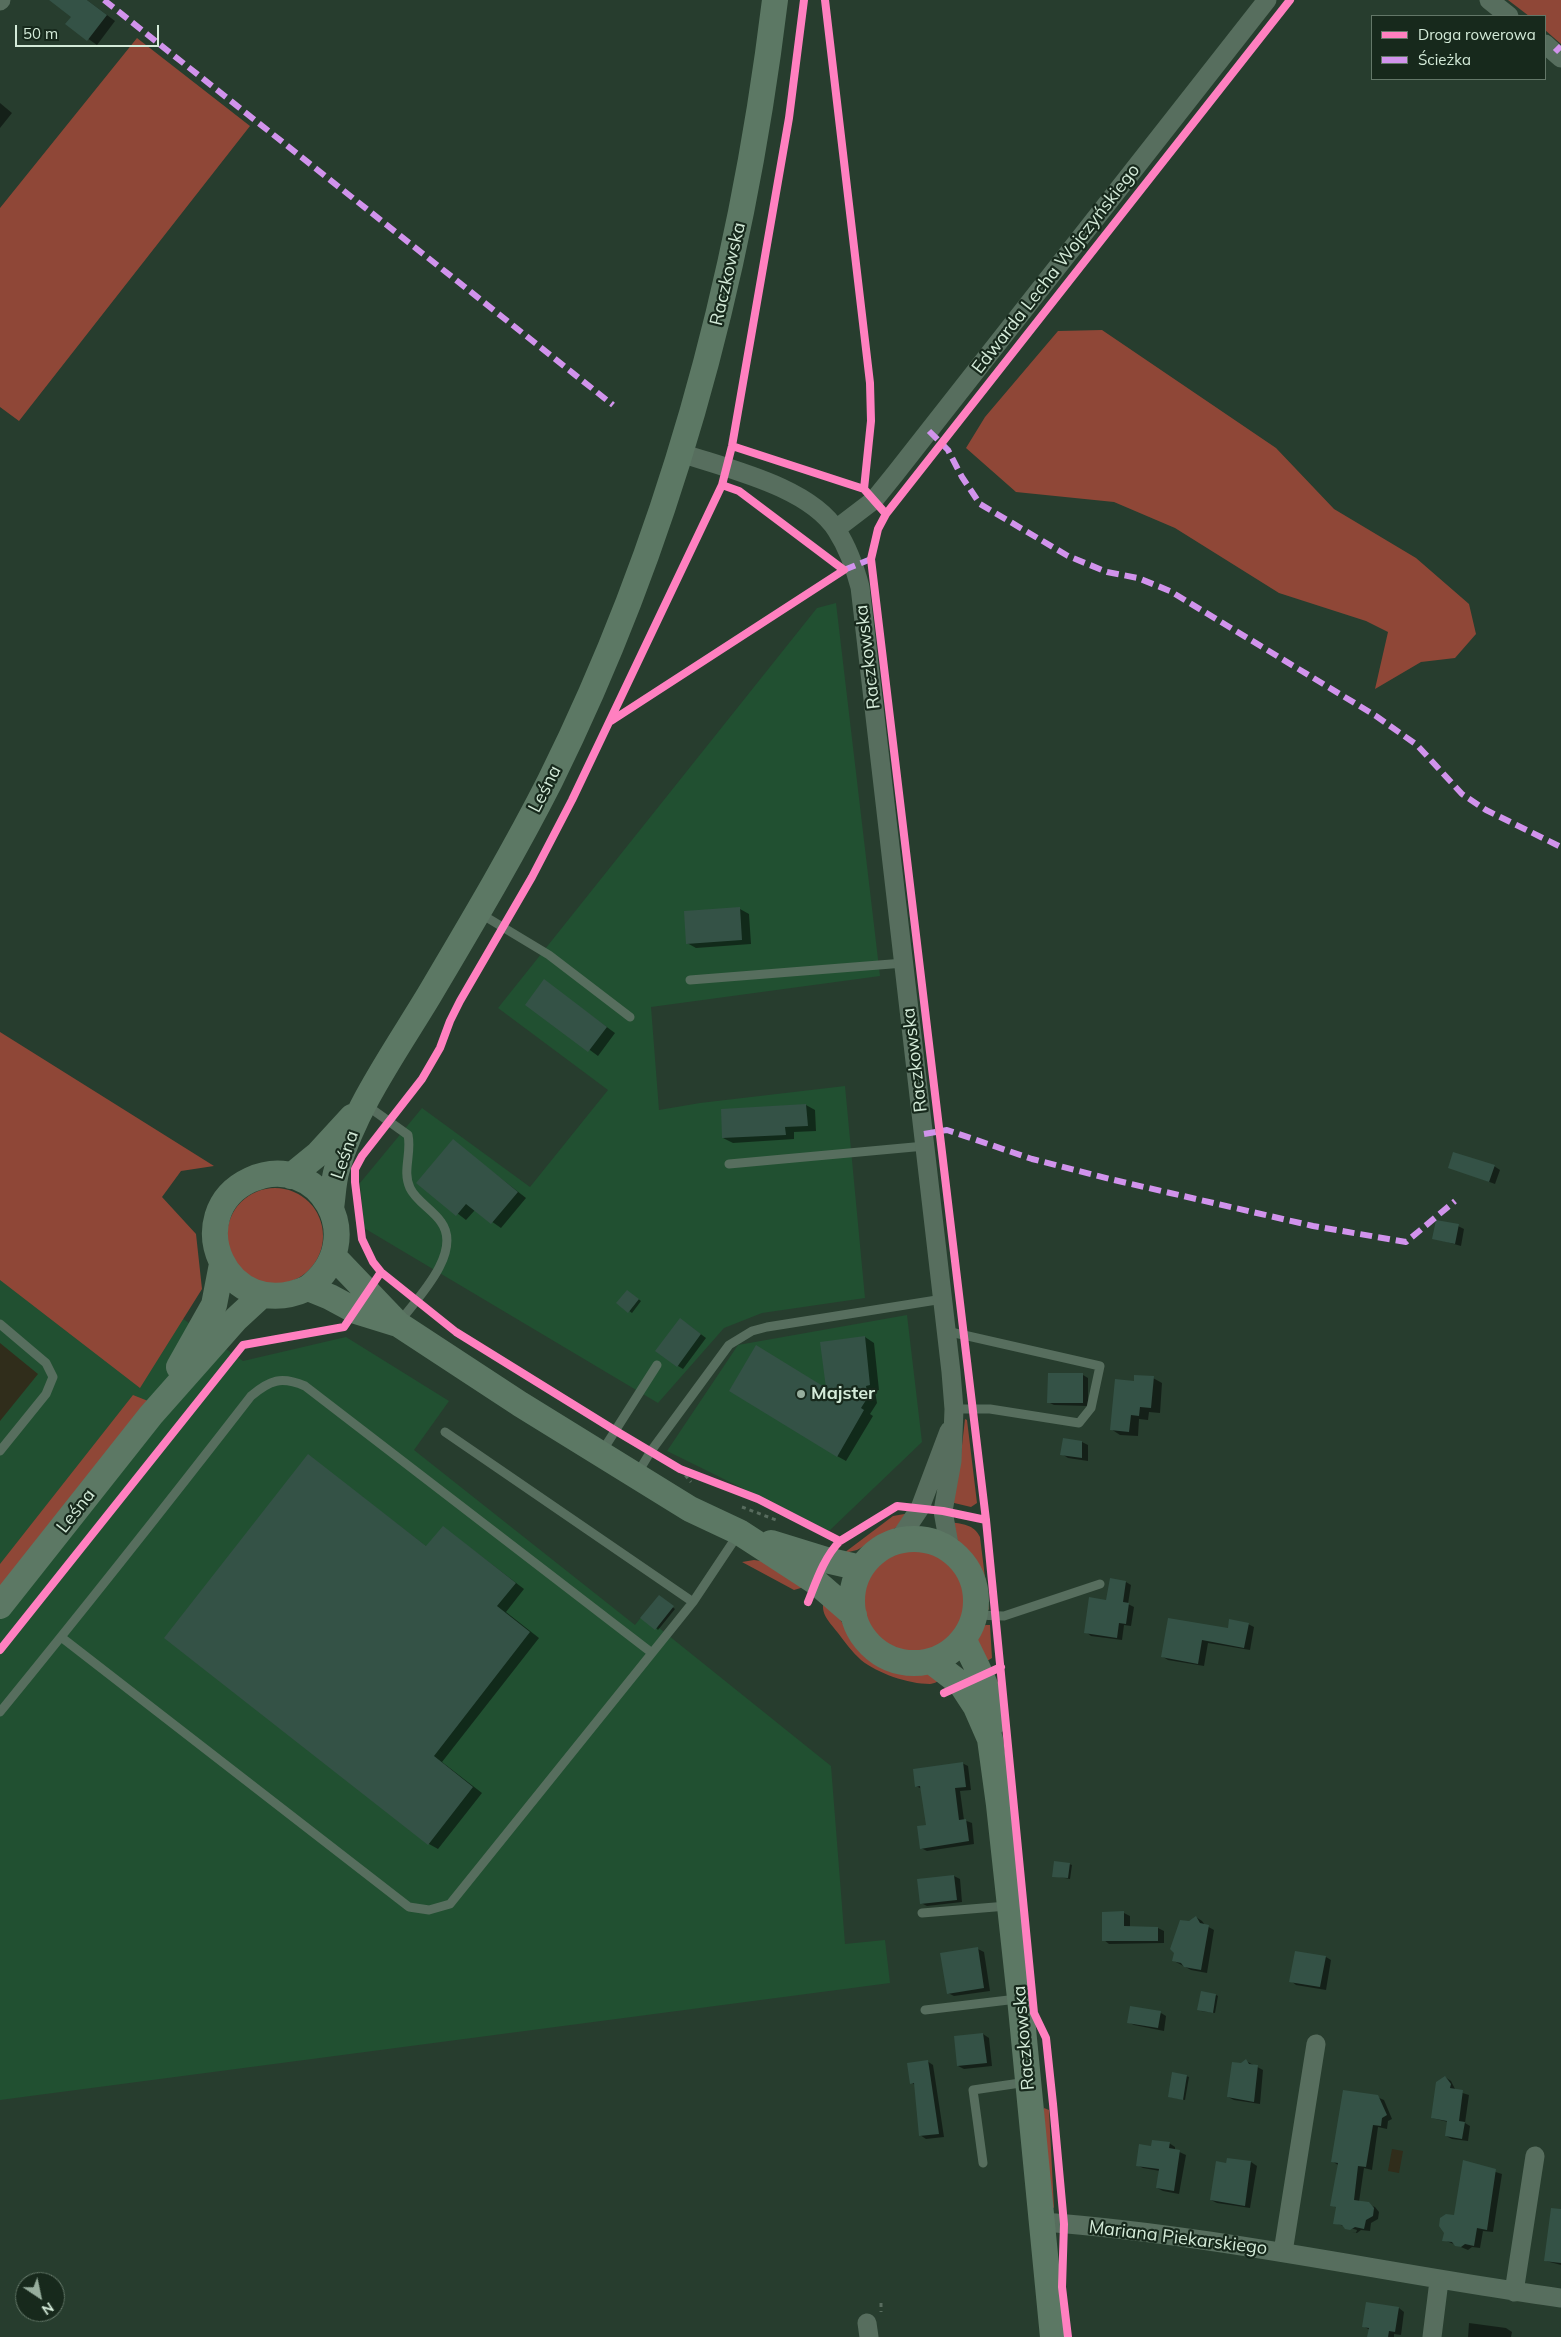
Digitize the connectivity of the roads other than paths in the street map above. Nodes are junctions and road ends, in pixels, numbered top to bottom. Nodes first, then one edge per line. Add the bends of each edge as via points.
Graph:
1 (775, 0) edge
2 (1267, 0) edge
3 (1489, 0) edge
4 (1509, 15) edge
5 (1546, 45) edge
6 (1561, 58) edge
7 (681, 454) junction
8 (836, 529) junction
9 (478, 912) junction
10 (904, 963) junction
11 (690, 980) dead end
12 (630, 1017) dead end
13 (364, 1104) junction
14 (925, 1146) junction
15 (729, 1164) dead end
16 (291, 1176) junction
17 (331, 1208) junction
18 (334, 1257) junction
19 (222, 1264) junction
20 (308, 1288) junction
21 (262, 1295) junction
22 (943, 1300) junction
23 (0, 1324) edge
24 (398, 1324) junction
25 (946, 1331) junction
26 (657, 1365) dead end
27 (151, 1415) junction
28 (953, 1417) junction
29 (445, 1432) dead end
30 (0, 1451) edge
31 (601, 1453) junction
32 (636, 1475) junction
33 (739, 1532) junction
34 (898, 1541) junction
35 (950, 1550) junction
36 (861, 1568) junction
37 (1100, 1584) dead end
38 (693, 1602) junction
39 (0, 1606) edge
40 (854, 1614) junction
41 (975, 1615) junction
42 (61, 1637) junction
43 (964, 1640) junction
44 (652, 1653) junction
45 (931, 1661) junction
46 (0, 1712) edge
47 (990, 1739) junction
48 (1010, 1906) junction
49 (922, 1914) dead end
50 (1020, 1998) junction
51 (925, 2010) dead end
52 (1316, 2044) dead end
53 (1028, 2082) junction
54 (1534, 2156) dead end
55 (983, 2163) dead end
56 (1044, 2222) junction
57 (1284, 2252) junction
58 (1439, 2281) junction
59 (1514, 2292) junction
60 (1561, 2298) edge
61 (1053, 2337) edge
62 (1432, 2337) edge

1 - 7 main road, Raczkowska via 764,91 746,193 721,309
2 - 8 street, Edwarda Lecha Wojczyńskiego via 874,500
3 - 4 street
5 - 6 street
7 - 8 street, Raczkowska via 782,487 810,503
7 - 9 main road, Leśna via 617,631 584,708 549,783
8 - 10 street, Raczkowska via 854,566 860,588
9 - 12 lane via 549,954
9 - 13 main road, Leśna
10 - 11 lane
10 - 14 street, Raczkowska
13 - 16 main road, Leśna via 318,1154
13 - 17 main road, Leśna via 336,1170
13 - 24 lane via 408,1135 406,1175 411,1189 442,1222 448,1235 447,1250 438,1269
14 - 15 lane
14 - 22 street, Raczkowska
16 - 17 main road via 314,1188
16 - 19 main road via 277,1174 256,1178 228,1198 216,1223 217,1251
17 - 18 main road via 338,1232
18 - 20 main road via 318,1280
18 - 24 main road
19 - 21 main road via 239,1284
19 - 27 main road, Leśna via 214,1305
20 - 21 main road via 286,1296
20 - 24 main road via 356,1311
21 - 27 main road, Leśna via 236,1319
22 - 25 street, Raczkowska
22 - 32 lane via 767,1328 736,1339
23 - 30 lane via 46,1363 53,1377 46,1394
24 - 31 main road
25 - 28 street, Raczkowska
25 - 28 lane via 1100,1366 1091,1408 1079,1423 990,1409
26 - 31 lane
27 - 39 main road, Leśna
28 - 34 street, Raczkowska via 920,1508
28 - 35 street, Raczkowska via 952,1461 943,1511
29 - 38 lane
31 - 32 main road
32 - 33 main road via 690,1509
33 - 36 main road
33 - 38 lane
33 - 40 main road via 816,1582
34 - 35 main road via 924,1538
34 - 36 main road via 872,1554
35 - 41 main road via 969,1569 976,1586
36 - 40 main road via 854,1584
37 - 41 lane via 1004,1616
38 - 44 lane
40 - 45 main road via 864,1638 877,1651 894,1660 912,1664
41 - 43 main road
42 - 44 lane via 251,1396 264,1385 290,1380 305,1386
42 - 44 lane via 409,1907 429,1910 450,1904
42 - 46 lane
43 - 45 main road via 948,1654
43 - 47 main road, Raczkowska via 987,1690 992,1720
45 - 47 main road, Raczkowska via 961,1684 976,1707
47 - 48 main road, Raczkowska
48 - 49 lane
48 - 50 main road, Raczkowska
50 - 51 lane
50 - 53 main road, Raczkowska
52 - 57 street, Mariana Piekarskiego
53 - 55 lane via 973,2090
53 - 56 main road, Raczkowska
54 - 59 street
56 - 57 street, Mariana Piekarskiego
56 - 61 main road, Raczkowska
57 - 58 street, Mariana Piekarskiego
58 - 59 street, Mariana Piekarskiego
58 - 62 street
59 - 60 street, Mariana Piekarskiego

